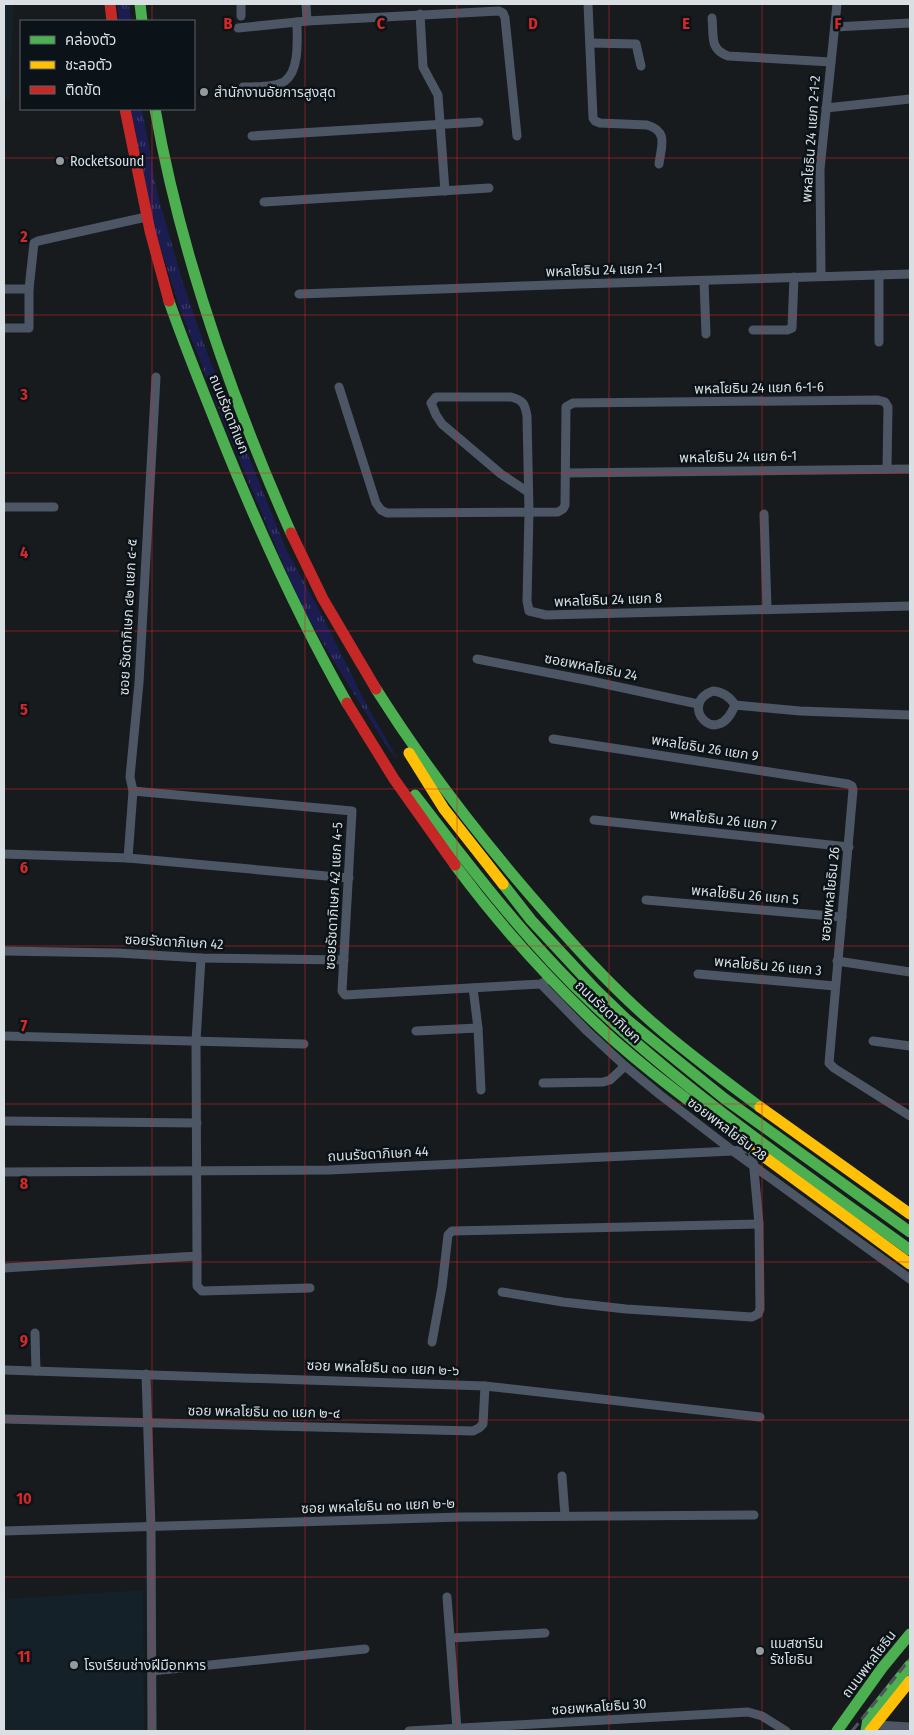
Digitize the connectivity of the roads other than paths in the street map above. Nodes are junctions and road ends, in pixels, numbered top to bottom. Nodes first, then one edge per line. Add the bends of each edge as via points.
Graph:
1 (110, 4) edge
2 (140, 4) edge
3 (242, 4) edge
4 (306, 4) edge
5 (588, 4) edge
6 (837, 4) edge
7 (420, 14) junction
8 (241, 16) dead end
9 (712, 18) dead end
10 (112, 20) edge
11 (142, 20) edge
12 (307, 21) junction
13 (297, 22) junction
14 (910, 23) edge
15 (835, 27) junction
16 (238, 28) dead end
17 (590, 43) junction
18 (831, 62) junction
19 (641, 66) dead end
20 (243, 87) dead end
21 (910, 99) edge
22 (826, 108) junction
23 (125, 110) edge
24 (155, 110) edge
25 (479, 122) dead end
26 (439, 124) junction
27 (252, 136) dead end
28 (517, 136) dead end
29 (659, 164) dead end
30 (489, 188) dead end
31 (446, 191) junction
32 (264, 202) dead end
33 (146, 217) junction
34 (910, 274) edge
35 (879, 275) junction
36 (821, 276) junction
37 (794, 277) junction
38 (704, 280) junction
39 (4, 289) edge
40 (30, 289) junction
41 (299, 294) dead end
42 (4, 328) edge
43 (752, 330) dead end
44 (706, 334) dead end
45 (879, 342) dead end
46 (156, 377) dead end
47 (339, 387) dead end
48 (887, 469) junction
49 (910, 469) edge
50 (566, 473) junction
51 (528, 492) junction
52 (4, 507) edge
53 (54, 507) dead end
54 (528, 512) junction
55 (764, 514) dead end
56 (910, 606) edge
57 (767, 608) junction
58 (477, 659) dead end
59 (379, 696) junction
60 (698, 704) junction
61 (735, 705) junction
62 (353, 714) junction
63 (910, 715) edge
64 (553, 739) dead end
65 (852, 786) joint
66 (133, 791) junction
67 (594, 820) dead end
68 (849, 847) junction
69 (4, 854) edge
70 (128, 858) junction
71 (349, 878) junction
72 (646, 900) dead end
73 (842, 917) junction
74 (4, 951) edge
75 (200, 958) junction
76 (344, 960) junction
77 (837, 961) junction
78 (910, 972) edge
79 (698, 974) dead end
80 (546, 981) junction
81 (835, 986) junction
82 (473, 988) junction
83 (478, 1028) junction
84 (416, 1031) dead end
85 (4, 1036) edge
86 (196, 1041) junction
87 (874, 1041) dead end
88 (304, 1044) dead end
89 (910, 1046) edge
90 (625, 1066) junction
91 (543, 1083) dead end
92 (481, 1090) dead end
93 (910, 1116) edge
94 (4, 1121) edge
95 (197, 1123) junction
96 (752, 1148) junction
97 (732, 1151) junction
98 (755, 1167) junction
99 (196, 1171) junction
100 (4, 1172) edge
101 (910, 1214) edge
102 (758, 1224) junction
103 (910, 1232) edge
104 (910, 1250) edge
105 (197, 1256) junction
106 (910, 1264) edge
107 (4, 1268) edge
108 (910, 1278) edge
109 (310, 1288) dead end
110 (502, 1292) dead end
111 (35, 1334) dead end
112 (432, 1342) dead end
113 (4, 1370) edge
114 (36, 1371) junction
115 (146, 1374) junction
116 (486, 1386) junction
117 (760, 1417) dead end
118 (4, 1419) edge
119 (147, 1423) junction
120 (562, 1476) dead end
121 (754, 1514) dead end
122 (565, 1516) junction
123 (151, 1527) junction
124 (4, 1531) edge
125 (447, 1597) dead end
126 (545, 1633) dead end
127 (910, 1634) edge
128 (451, 1638) junction
129 (910, 1645) edge
130 (365, 1649) dead end
131 (910, 1665) edge
132 (152, 1671) junction
133 (910, 1681) edge
134 (852, 1711) junction
135 (910, 1728) edge
136 (457, 1729) junction
137 (870, 1729) edge
138 (152, 1731) edge
139 (409, 1731) edge
140 (786, 1731) edge
141 (838, 1731) edge

1 - 10 main road
2 - 11 main road
3 - 8 street
4 - 12 street
5 - 17 street
6 - 15 street, พหลโยธิน 24 แยก 2-1-2
7 - 12 street
7 - 26 street via 423,67 438,95
7 - 28 street via 495,10 503,13
9 - 18 street via 714,47 719,53
12 - 13 street
13 - 16 street
13 - 20 street via 297,56 293,72 285,82
14 - 15 street
15 - 18 street, พหลโยธิน 24 แยก 2-1-2
17 - 19 street via 636,44
17 - 29 street via 593,118 600,123 653,127 661,134 662,140
18 - 22 street, พหลโยธิน 24 แยก 2-1-2
21 - 22 street
22 - 36 street, พหลโยธิน 24 แยก 2-1-2 via 820,169
23 - 33 main road, ถนนรัชดาภิเษก
24 - 59 main road, ถนนรัชดาภิเษก via 173,199 200,294 247,425 303,557
25 - 26 street
26 - 27 street
26 - 31 street
30 - 31 street
31 - 32 street
33 - 40 street via 38,240 33,248
33 - 62 main road, ถนนรัชดาภิเษก via 180,330 247,501 302,620
34 - 35 street, พหลโยธิน 24 แยก 2-1
35 - 36 street, พหลโยธิน 24 แยก 2-1
35 - 45 street
36 - 37 street, พหลโยธิน 24 แยก 2-1
37 - 38 street, พหลโยธิน 24 แยก 2-1
37 - 43 street via 792,328
38 - 41 street, พหลโยธิน 24 แยก 2-1
38 - 44 street
39 - 40 street
40 - 42 street via 29,328
46 - 66 street, ซอย รัชดาภิเษก ๔๒ แยก ๔-๕ via 139,683 130,776
47 - 54 street via 381,510 394,514
48 - 49 street, พหลโยธิน 24 แยก 6-1
48 - 50 street, พหลโยธิน 24 แยก 6-1
48 - 50 street, พหลโยธิน 24 แยก 6-1-6 via 888,407 878,400 573,403 566,407
50 - 54 street via 564,509
51 - 51 street, พหลโยธิน 24 แยก 8 via 501,474 442,424 431,403 433,399 520,399 526,405 527,416
51 - 54 street, พหลโยธิน 24 แยก 8
52 - 53 street
54 - 57 street, พหลโยธิน 24 แยก 8 via 529,611 546,615
55 - 57 street
56 - 57 street, พหลโยธิน 24 แยก 8
58 - 60 street, ซอยพหลโยธิน 24
59 - 101 main road, ถนนรัชดาภิเษก via 488,845 558,928 615,988 679,1045 744,1095
59 - 103 main road, ถนนรัชดาภิเษก via 444,809 531,920 595,989 691,1073
60 - 61 street via 706,693 713,691 726,695
60 - 61 street via 704,722 717,725 728,719
61 - 63 street
62 - 80 main road, ถนนรัชดาภิเษก via 440,845
62 - 104 main road, ถนนรัชดาภิเษก via 437,824 529,936 592,1003 719,1111
64 - 65 street, พหลโยธิน 26 แยก 9
65 - 68 street, ซอยพหลโยธิน 26
66 - 70 street, ซอย รัชดาภิเษก ๔๒ แยก ๔-๕
66 - 71 street, ซอยรัชดาภิเษก 42 แยก 4-5 via 352,811
67 - 68 street, พหลโยธิน 26 แยก 7
68 - 73 street, ซอยพหลโยธิน 26
69 - 70 street
70 - 71 street
71 - 76 street, ซอยรัชดาภิเษก 42 แยก 4-5
72 - 73 street, พหลโยธิน 26 แยก 5
73 - 77 street, ซอยพหลโยธิน 26
74 - 75 street, ซอยรัชดาภิเษก 42
75 - 76 street, ซอยรัชดาภิเษก 42
75 - 86 street
76 - 82 street, ซอยรัชดาภิเษก 42 แยก 4-5 via 342,991 345,995
77 - 78 street, ซอยพหลโยธิน 26
77 - 81 street
79 - 81 street, พหลโยธิน 26 แยก 3
80 - 82 street, ซอยรัชดาภิเษก 42 แยก 4-5
80 - 90 street, ซอยพหลโยธิน 28 via 587,1031
80 - 96 main road, ถนนรัชดาภิเษก via 660,1080
81 - 93 street via 829,1063
82 - 83 street
83 - 84 street
83 - 92 street
85 - 86 street
86 - 88 street
86 - 95 street
87 - 89 street
90 - 91 street via 603,1082
90 - 97 street, ซอยพหลโยธิน 28
94 - 95 street
95 - 99 street
96 - 97 street, ถนนรัชดาภิเษก 44
96 - 98 street
96 - 106 main road, ถนนรัชดาภิเษก
97 - 98 street, ซอยพหลโยธิน 28
97 - 99 street, ถนนรัชดาภิเษก 44 via 329,1170
98 - 102 street
98 - 108 street, ซอยพหลโยธิน 28
99 - 100 street, ถนนรัชดาภิเษก 44
99 - 105 street
102 - 110 street via 760,1309 752,1317 626,1309
102 - 112 street via 452,1231 448,1235
105 - 107 street
105 - 109 street via 197,1286 202,1290
111 - 114 street
113 - 114 street, ซอย พหลโยธิน ๓๐ แยก ๒-๖
114 - 115 street, ซอย พหลโยธิน ๓๐ แยก ๒-๖
115 - 116 street, ซอย พหลโยธิน ๓๐ แยก ๒-๖
115 - 119 street
116 - 117 street, ซอย พหลโยธิน ๓๐ แยก ๒-๖
116 - 119 street, ซอย พหลโยธิน ๓๐ แยก ๒-๔ via 483,1424 474,1431
118 - 119 street, ซอย พหลโยธิน ๓๐ แยก ๒-๔
119 - 123 street
120 - 122 street
121 - 122 street, ซอย พหลโยธิน ๓๐ แยก ๒-๒
122 - 123 street, ซอย พหลโยธิน ๓๐ แยก ๒-๒
123 - 124 street, ซอย พหลโยธิน ๓๐ แยก ๒-๒
123 - 132 street
125 - 128 street
126 - 128 street
127 - 134 main road, ถนนพหลโยธิน
128 - 136 street
129 - 134 main road, ถนนพหลโยธิน via 867,1701
130 - 132 street
131 - 137 main road via 868,1718
132 - 138 street
133 - 137 main road
134 - 141 main road, ถนนพหลโยธิน
135 - 137 street
136 - 139 street, ซอยพหลโยธิน 30
136 - 140 street, ซอยพหลโยธิน 30 via 748,1712 762,1716

